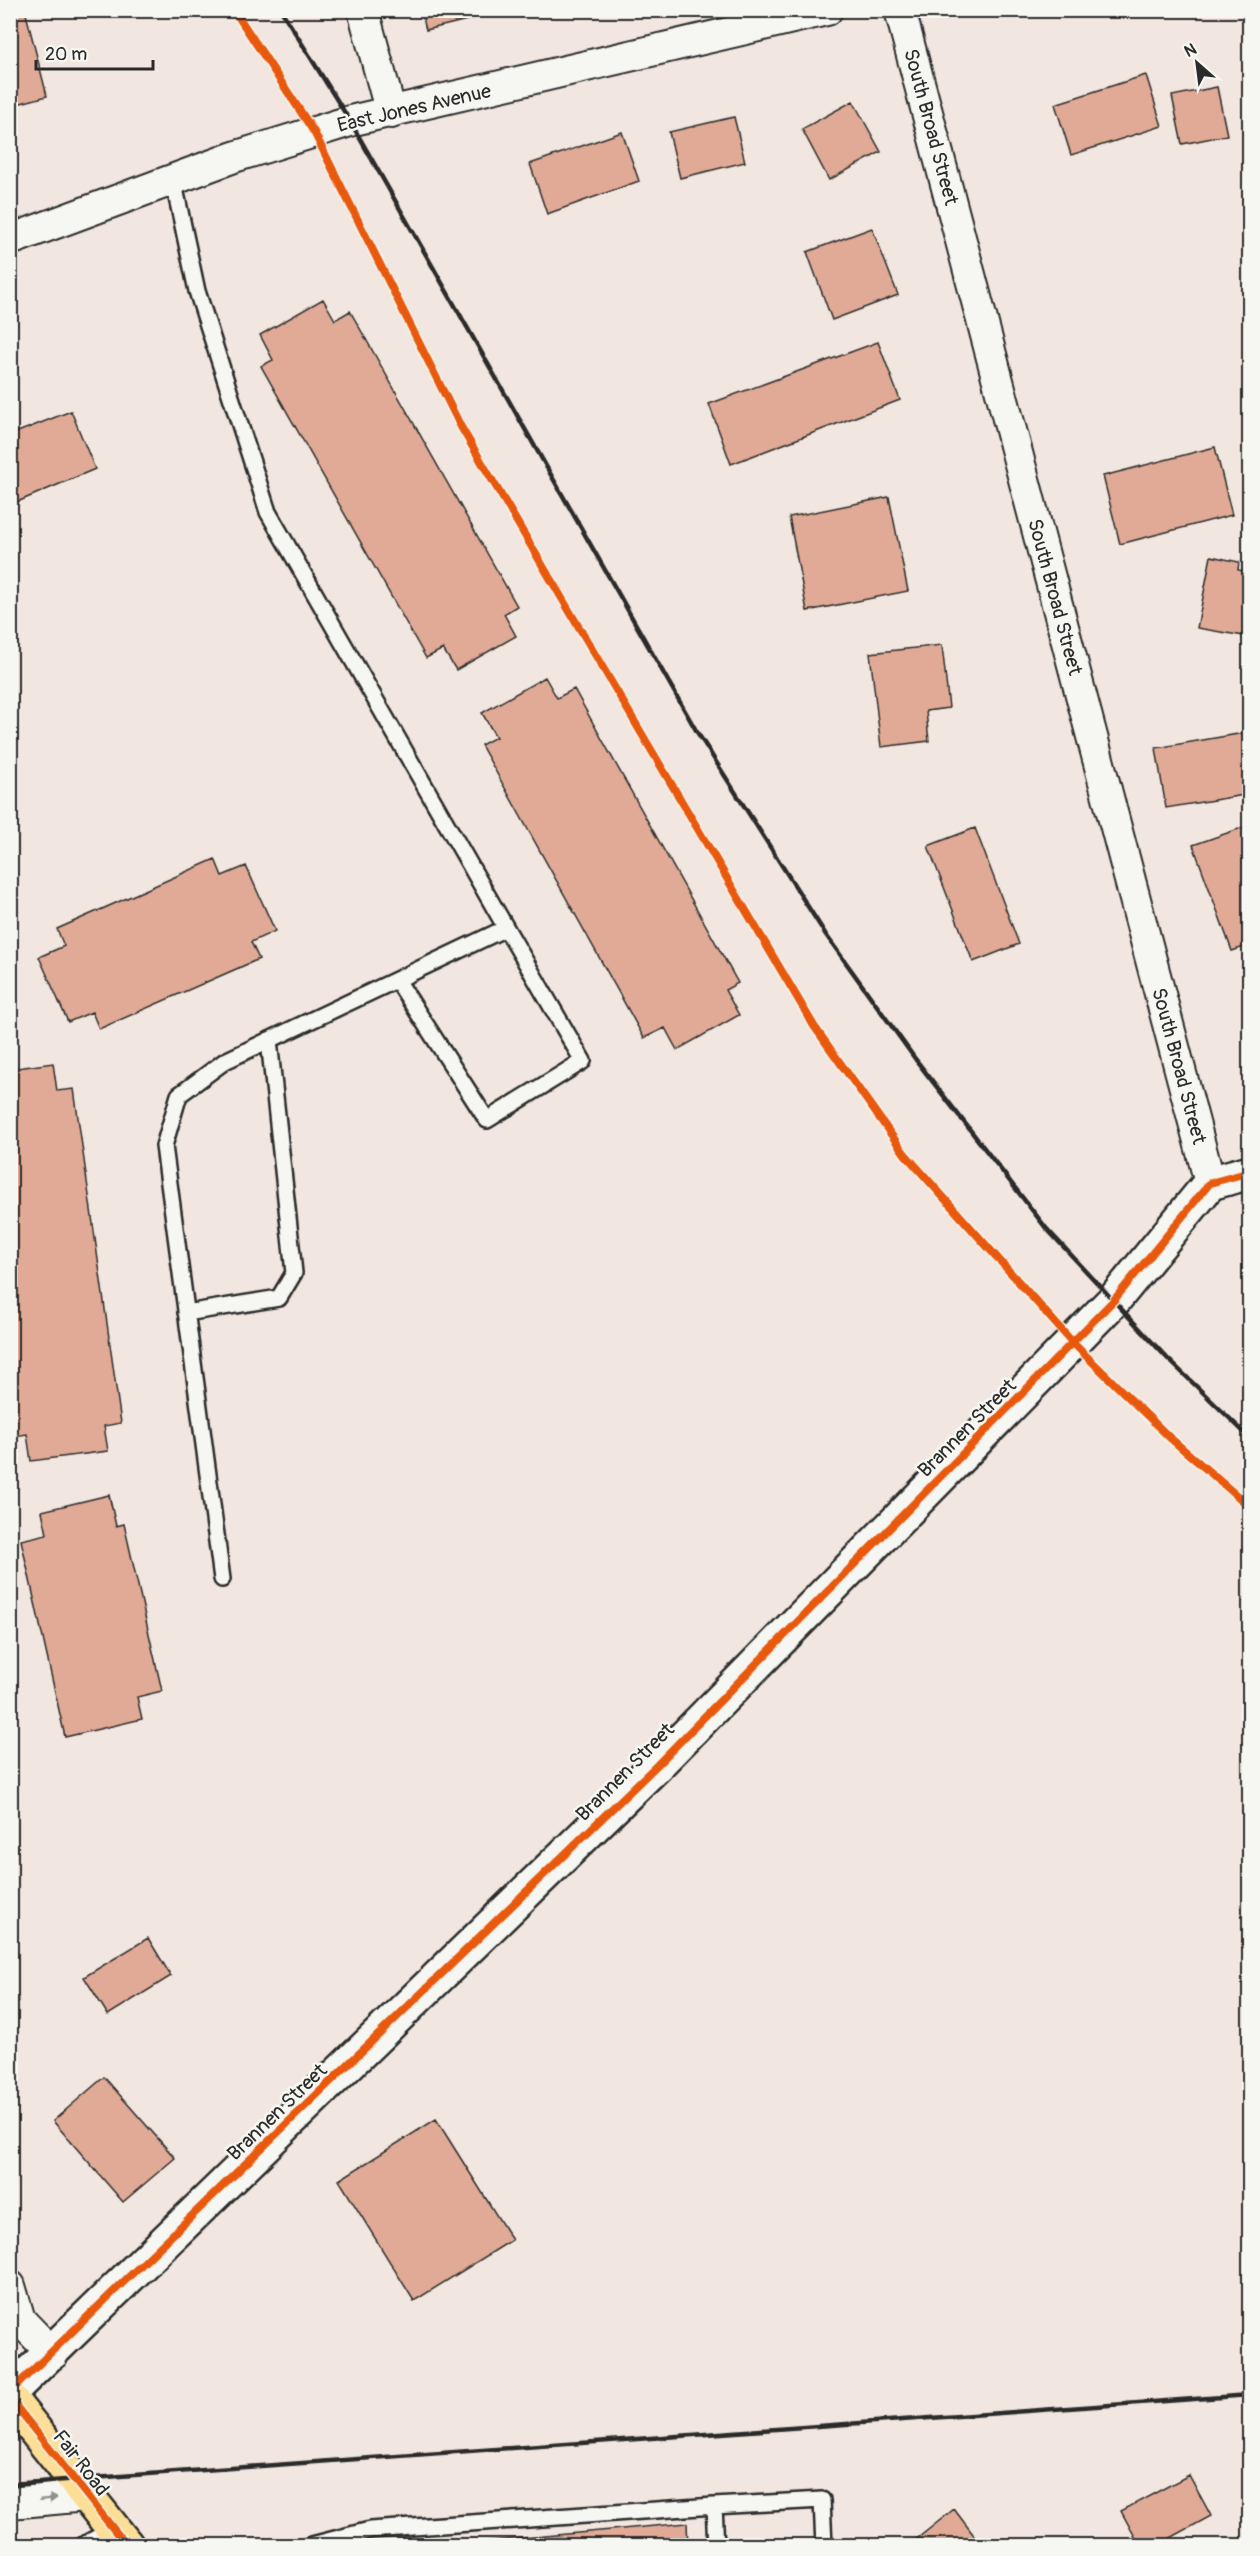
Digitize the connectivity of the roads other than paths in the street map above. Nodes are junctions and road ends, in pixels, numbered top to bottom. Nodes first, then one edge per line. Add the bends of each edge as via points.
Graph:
1 (363, 10) edge
2 (827, 10) edge
3 (900, 10) edge
4 (391, 113) junction
5 (173, 179) junction
6 (10, 240) edge
7 (506, 928) junction
8 (396, 980) junction
9 (269, 1040) junction
10 (1250, 1172) edge
11 (1210, 1183) junction
12 (186, 1313) junction
13 (222, 1579) dead end
14 (10, 2286) edge
15 (53, 2354) junction
16 (10, 2392) edge
17 (10, 2399) edge
18 (86, 2496) junction
19 (10, 2503) edge
20 (714, 2506) junction
21 (120, 2537) edge
22 (81, 2546) edge
23 (308, 2546) edge
24 (716, 2546) edge
25 (824, 2546) edge

1 - 4 street
2 - 4 street, East Jones Avenue
3 - 11 street, South Broad Street
4 - 5 street, East Jones Avenue via 332,127
5 - 6 street, East Jones Avenue
5 - 7 lane via 198,291 268,512
7 - 8 lane
7 - 8 lane via 583,1061 487,1120
8 - 9 lane
9 - 12 lane via 225,1061 179,1095 164,1146
9 - 12 lane via 294,1273 279,1298
10 - 11 street
11 - 15 street, Brannen Street via 1114,1300 757,1664
12 - 13 lane
14 - 15 street via 20,2320
15 - 16 street, Brannen Street
17 - 18 main road, Fair Road
19 -> 18 street
18 - 21 main road, Fair Road
20 - 23 lane via 370,2530
20 - 24 lane
20 - 25 lane via 822,2500
21 - 22 lane

